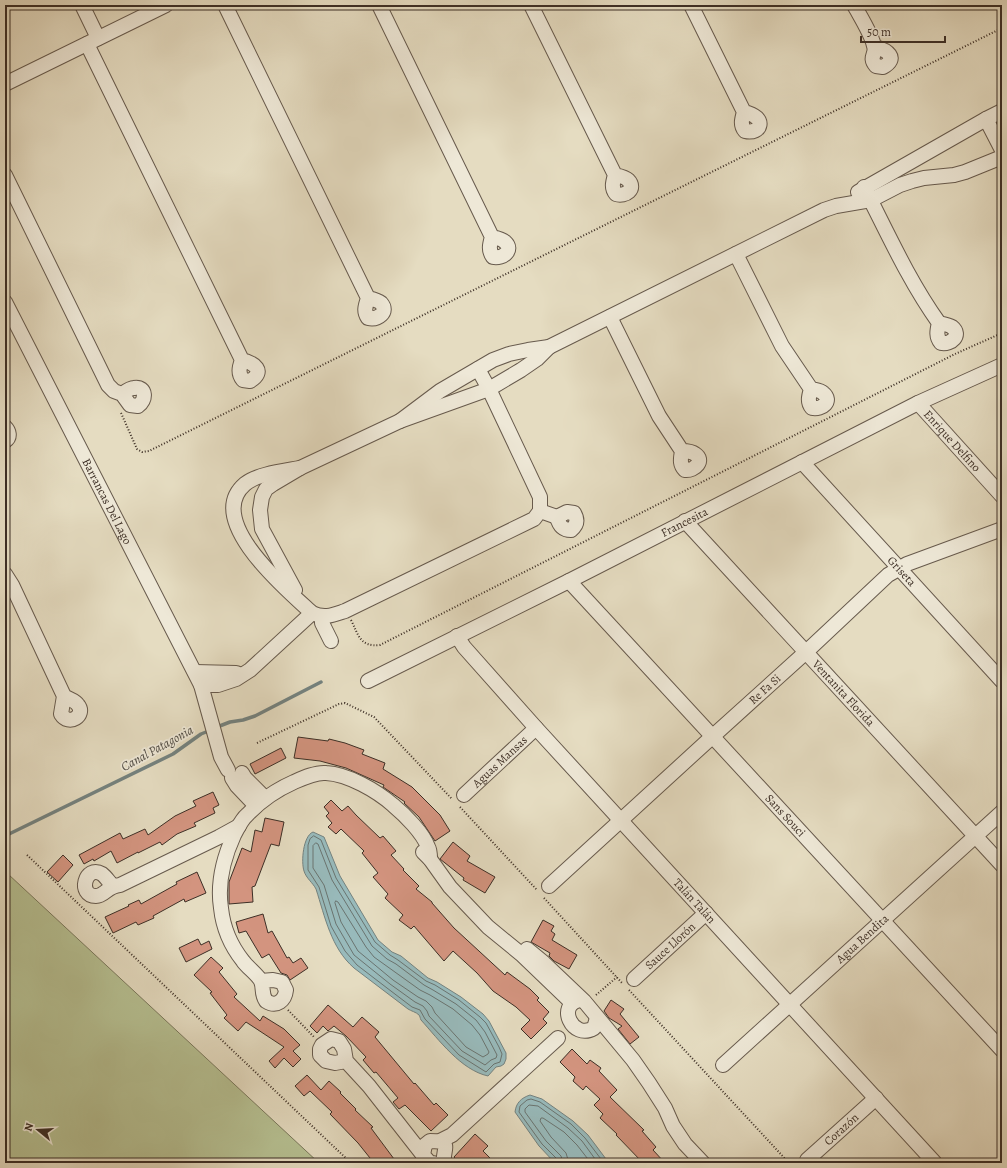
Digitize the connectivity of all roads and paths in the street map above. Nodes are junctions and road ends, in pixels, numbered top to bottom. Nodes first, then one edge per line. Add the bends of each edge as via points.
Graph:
1 (82, 5) edge
2 (166, 5) edge
3 (225, 5) edge
4 (379, 5) edge
5 (531, 5) edge
6 (691, 5) edge
7 (854, 5) edge
8 (1002, 28) edge
9 (92, 41) junction
10 (875, 47) dead end
11 (5, 84) edge
12 (1002, 111) edge
13 (744, 112) dead end
14 (986, 119) junction
15 (1002, 150) edge
16 (1002, 157) edge
17 (5, 175) edge
18 (616, 175) dead end
19 (868, 194) junction
20 (492, 237) dead end
21 (736, 254) junction
22 (368, 298) dead end
23 (5, 302) edge
24 (610, 317) junction
25 (939, 324) dead end
26 (1002, 333) edge
27 (549, 347) junction
28 (242, 360) dead end
29 (1002, 365) edge
30 (478, 369) junction
31 (489, 389) junction
32 (811, 389) dead end
33 (122, 394) dead end
34 (918, 403) junction
35 (120, 413) dead end
36 (400, 420) junction
37 (5, 427) edge
38 (5, 442) edge
39 (682, 451) dead end
40 (802, 462) junction
41 (300, 468) junction
42 (1002, 496) edge
43 (540, 511) junction
44 (556, 517) dead end
45 (685, 521) junction
46 (1002, 529) edge
47 (898, 568) junction
48 (5, 574) edge
49 (569, 581) junction
50 (345, 610) junction
51 (312, 611) junction
52 (457, 636) junction
53 (331, 641) dead end
54 (806, 652) junction
55 (198, 678) junction
56 (368, 681) dead end
57 (1002, 681) edge
58 (64, 696) dead end
59 (536, 728) junction
60 (713, 736) junction
61 (257, 743) dead end
62 (464, 795) dead end
63 (261, 802) junction
64 (1002, 812) edge
65 (621, 820) junction
66 (239, 826) junction
67 (976, 836) junction
68 (201, 845) junction
69 (27, 854) dead end
70 (222, 865) junction
71 (1002, 865) edge
72 (112, 885) dead end
73 (549, 886) dead end
74 (706, 913) junction
75 (884, 920) junction
76 (617, 977) junction
77 (261, 981) junction
78 (628, 983) junction
79 (280, 1002) junction
80 (791, 1005) junction
81 (577, 1006) junction
82 (591, 1025) junction
83 (558, 1038) junction
84 (322, 1045) joint
85 (1002, 1050) edge
86 (723, 1065) dead end
87 (876, 1098) junction
88 (437, 1154) edge
89 (807, 1160) dead end
90 (351, 1163) edge
91 (703, 1163) edge
92 (790, 1163) edge
93 (935, 1163) edge

1 - 9 street
2 - 9 street
3 - 22 street
4 - 20 street
5 - 18 street
6 - 13 street
7 - 10 street
8 - 35 path via 149,451 142,452 137,449
9 - 11 street
9 - 28 street
12 - 14 street
14 - 15 street
14 - 19 street
16 - 19 street via 965,172 912,180
17 - 33 street via 108,385
19 - 21 street via 824,210
19 - 25 street via 899,258
21 - 24 street
21 - 32 street via 782,346
23 - 55 street, Barrancas Del Lago
24 - 27 street
24 - 39 street via 659,416
26 - 50 path via 955,354 380,645 363,642
27 - 30 street via 509,354
27 - 31 street via 537,360
29 - 34 street, Francesita
30 - 31 street
30 - 36 street via 440,391
31 - 36 street
31 - 43 street via 540,497
34 - 40 street, Francesita
34 - 42 street, Enrique Delfino
36 - 41 street
37 - 38 street via 9,437
40 - 45 street, Francesita
40 - 47 street, Griseta
41 - 51 street via 266,489 260,510 262,529 268,542
41 - 51 street via 259,477 246,483 238,492 234,514 237,527 255,554 268,570
43 - 44 street
43 - 50 street via 534,519
45 - 49 street, Francesita
45 - 54 street, Ventanita Florida
46 - 47 street, Re Fa Si
47 - 54 street, Re Fa Si
47 - 57 street, Griseta
48 - 58 street
49 - 52 street, Francesita
49 - 60 street, Sans Souci
50 - 51 street via 328,617
51 - 53 street via 322,622
51 - 55 street via 250,670 236,679 218,685
52 - 56 street, Francesita
52 - 59 street, Talán Talán
54 - 60 street, Re Fa Si
54 - 67 street, Ventanita Florida
55 - 63 street, Barrancas Del Lago via 216,740 235,772 237,786
59 - 62 street, Aguas Mansas
59 - 65 street, Talán Talán
60 - 65 street, Re Fa Si
60 - 75 street, Sans Souci
61 - 76 path via 339,704 345,703 374,717
63 - 66 street via 246,815
63 - 81 street via 285,786 312,776 351,789 380,807 408,833 450,887 476,914 492,920 544,963
64 - 67 street, Agua Bendita
65 - 73 street, Re Fa Si
65 - 74 street, Talán Talán
66 - 68 street
66 - 70 street
67 - 71 street, Ventanita Florida
67 - 75 street, Agua Bendita
68 - 70 street via 214,851
68 - 72 street via 120,885
69 - 90 path
70 - 77 street via 219,885 224,922 242,961
74 - 78 street, Sauce Llorón
74 - 80 street, Talán Talán
75 - 80 street, Agua Bendita
75 - 85 street, Sans Souci
76 - 78 path
76 - 81 path
77 - 79 street via 266,1001 274,1004
77 - 79 street via 278,980 285,986 286,995
78 - 92 path
79 - 84 path
80 - 86 street, Agua Bendita
80 - 87 street, Talán Talán
81 - 82 street
81 - 82 street via 572,1025 577,1029
81 - 83 street
82 - 83 street
82 - 91 street via 633,1060 685,1144
83 - 88 street
84 - 88 street via 331,1039 339,1041 344,1049 346,1061 410,1137 423,1142
87 - 89 street, Corazón
87 - 93 street, Talán Talán

